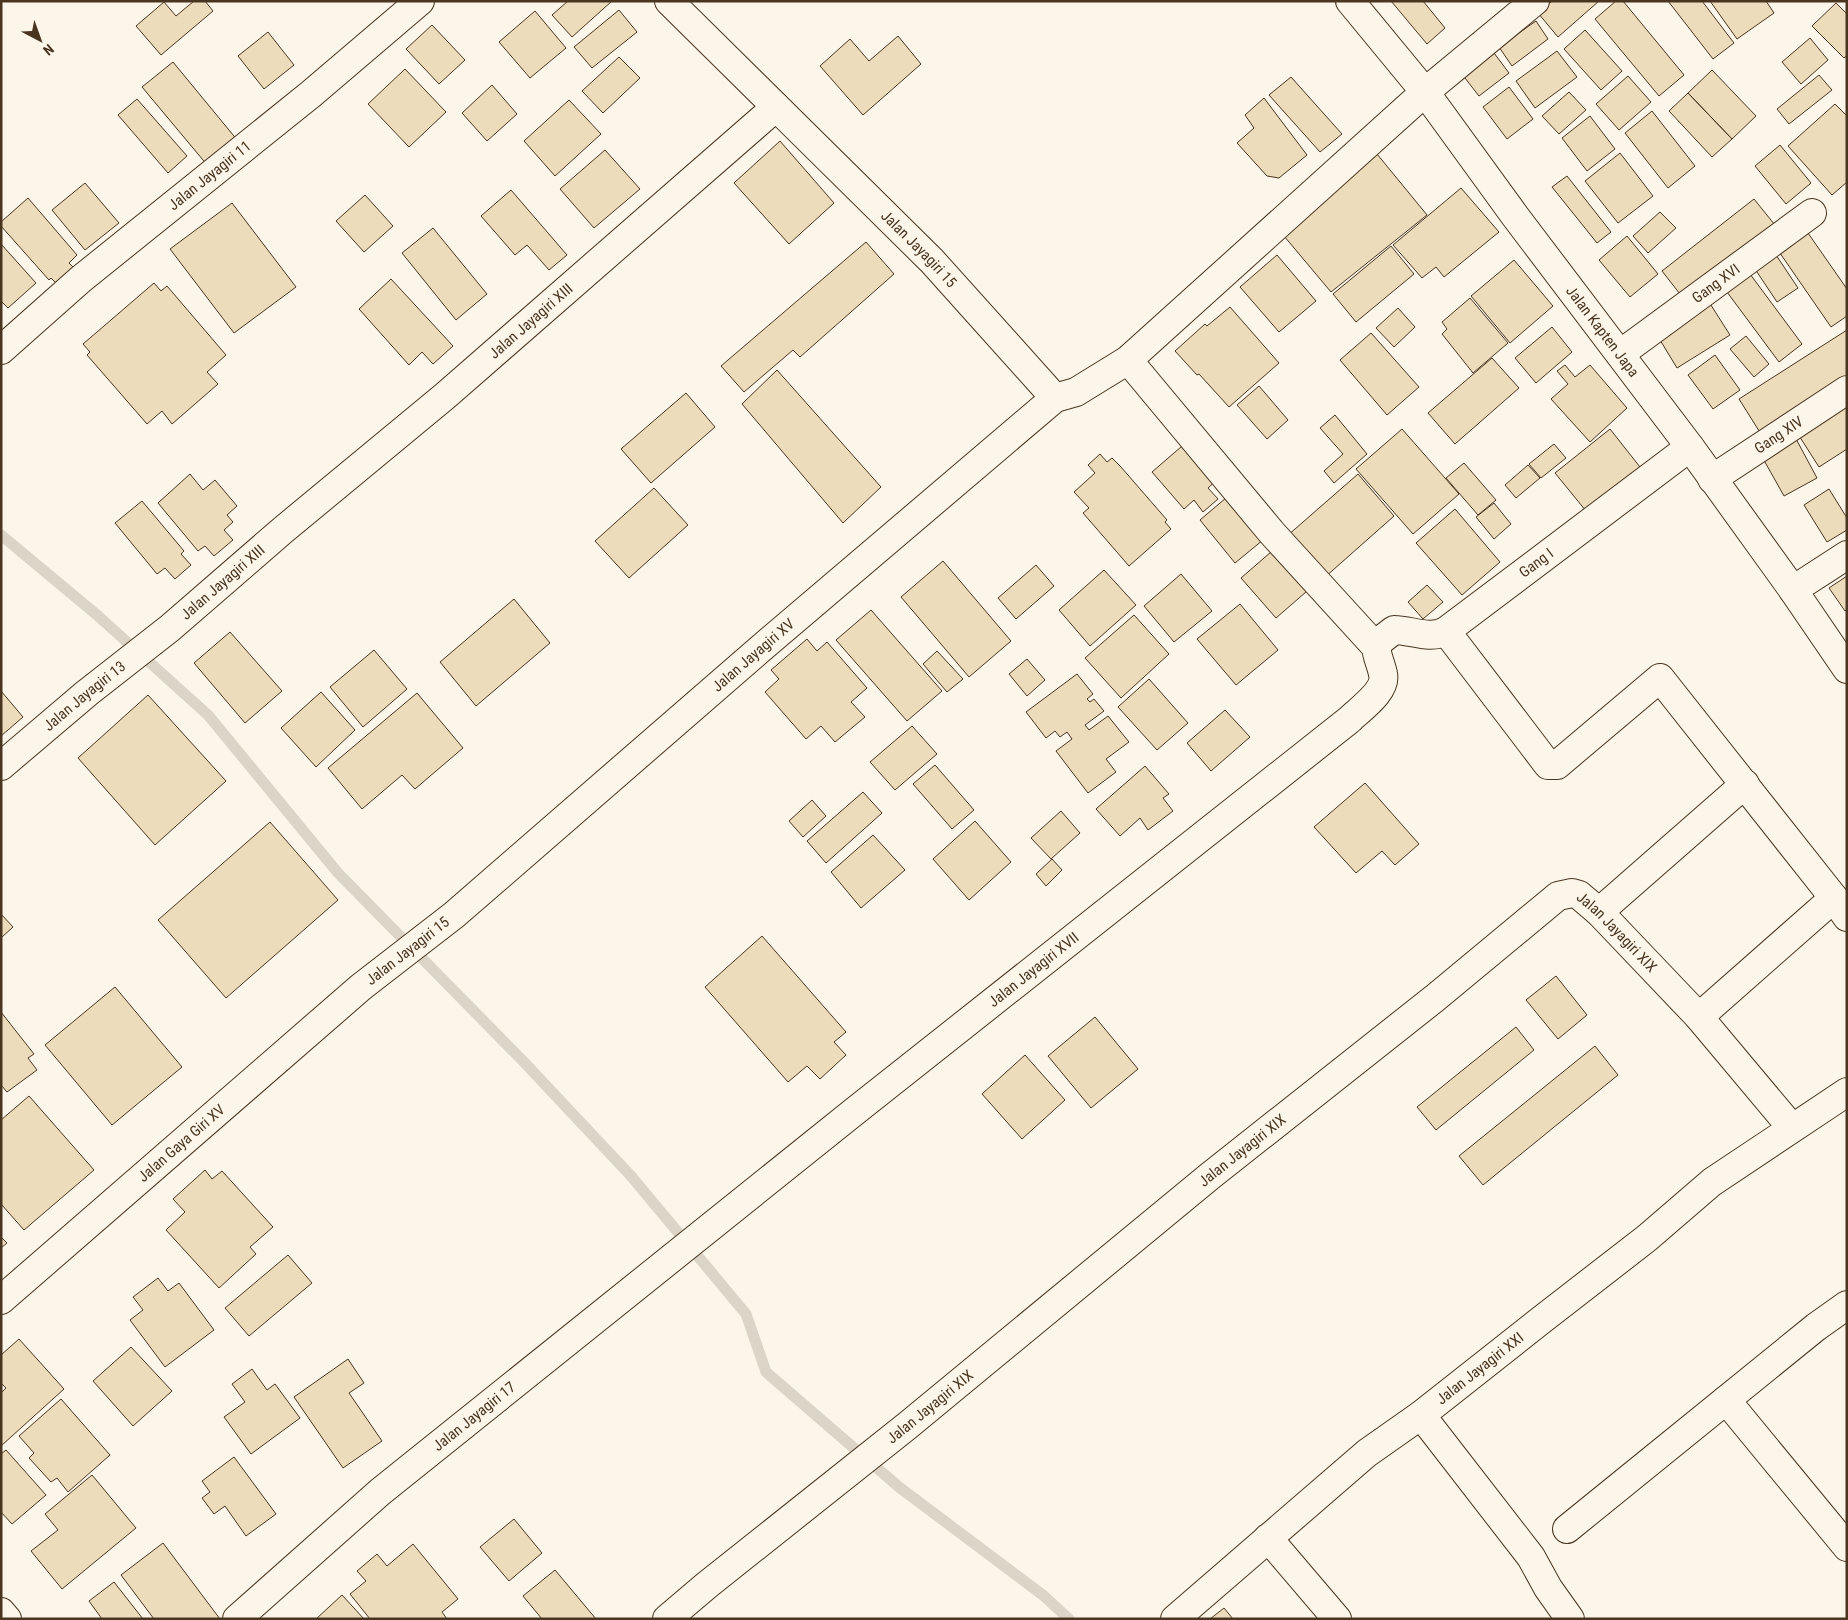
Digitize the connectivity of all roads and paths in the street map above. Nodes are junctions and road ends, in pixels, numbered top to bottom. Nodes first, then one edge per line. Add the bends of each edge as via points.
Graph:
1 (420, 1) edge
2 (669, 1) edge
3 (1350, 1) edge
4 (1535, 1) edge
5 (1425, 92) junction
6 (776, 107) junction
7 (1812, 212) dead end
8 (1, 350) edge
9 (1620, 354) junction
10 (1128, 360) junction
11 (1847, 390) edge
12 (1055, 398) junction
13 (1690, 448) junction
14 (1712, 479) junction
15 (1847, 555) edge
16 (1793, 590) junction
17 (170, 628) joint
18 (1446, 631) junction
19 (1376, 647) junction
20 (1847, 669) edge
21 (1, 766) edge
22 (1744, 784) junction
23 (1840, 908) edge
24 (1599, 912) junction
25 (454, 915) joint
26 (361, 987) joint
27 (1699, 1017) junction
28 (1847, 1092) edge
29 (1792, 1128) junction
30 (718, 1222) joint
31 (1, 1300) edge
32 (1847, 1305) edge
33 (1726, 1400) junction
34 (1422, 1415) junction
35 (1567, 1529) dead end
36 (1268, 1538) junction
37 (1847, 1547) edge
38 (1, 1612) edge
39 (7, 1619) edge
40 (237, 1619) edge
41 (667, 1619) edge
42 (1175, 1619) edge
43 (1338, 1619) edge
44 (1570, 1619) edge

1 - 8 street, Jalan Jayagiri 11 via 311,94 82,279
2 - 6 street
3 - 5 street, Jalan Kapten Japa
4 - 5 street
5 - 9 street, Jalan Kapten Japa
5 - 10 street
6 - 12 street, Jalan Jayagiri 15 via 932,261
6 - 17 street, Jalan Jayagiri XIII via 445,396
7 - 9 street, Gang XVI
9 - 13 street, Jalan Kapten Japa
10 - 12 street via 1076,392
10 - 19 street via 1272,533
11 - 14 street, Gang XIV
12 - 25 street, Jalan Jayagiri XV
13 - 14 street, Jalan Kapten Japa
13 - 18 street, Gang I
14 - 16 street, Jalan Kapten Japa
15 - 16 street
16 - 20 street, Jalan Kapten Japa
17 - 21 street, Jalan Jayagiri 13
18 - 19 street via 1432,635 1394,630
18 - 22 street via 1548,765 1557,765 1660,678
19 - 30 street, Jalan Jayagiri XVII via 1383,684 1349,720
22 - 23 street
22 - 24 street
23 - 27 street
24 - 27 street, Jalan Jayagiri XIX
24 - 41 street, Jalan Jayagiri XIX via 1579,895 1558,896
25 - 26 street, Jalan Jayagiri 15
26 - 31 street, Jalan Gaya Giri XV
27 - 29 street, Jalan Jayagiri XIX
28 - 29 street, Jalan Jayagiri XXI
29 - 34 street, Jalan Jayagiri XXI via 1712,1182 1647,1238
30 - 40 street, Jalan Jayagiri 17 via 380,1492
32 - 33 street
33 - 35 street
33 - 37 street
34 - 36 street, Jalan Jayagiri XXI via 1367,1453
34 - 44 street via 1531,1558
36 - 42 street, Jalan Jayagiri XXI
36 - 43 street
38 - 39 street

